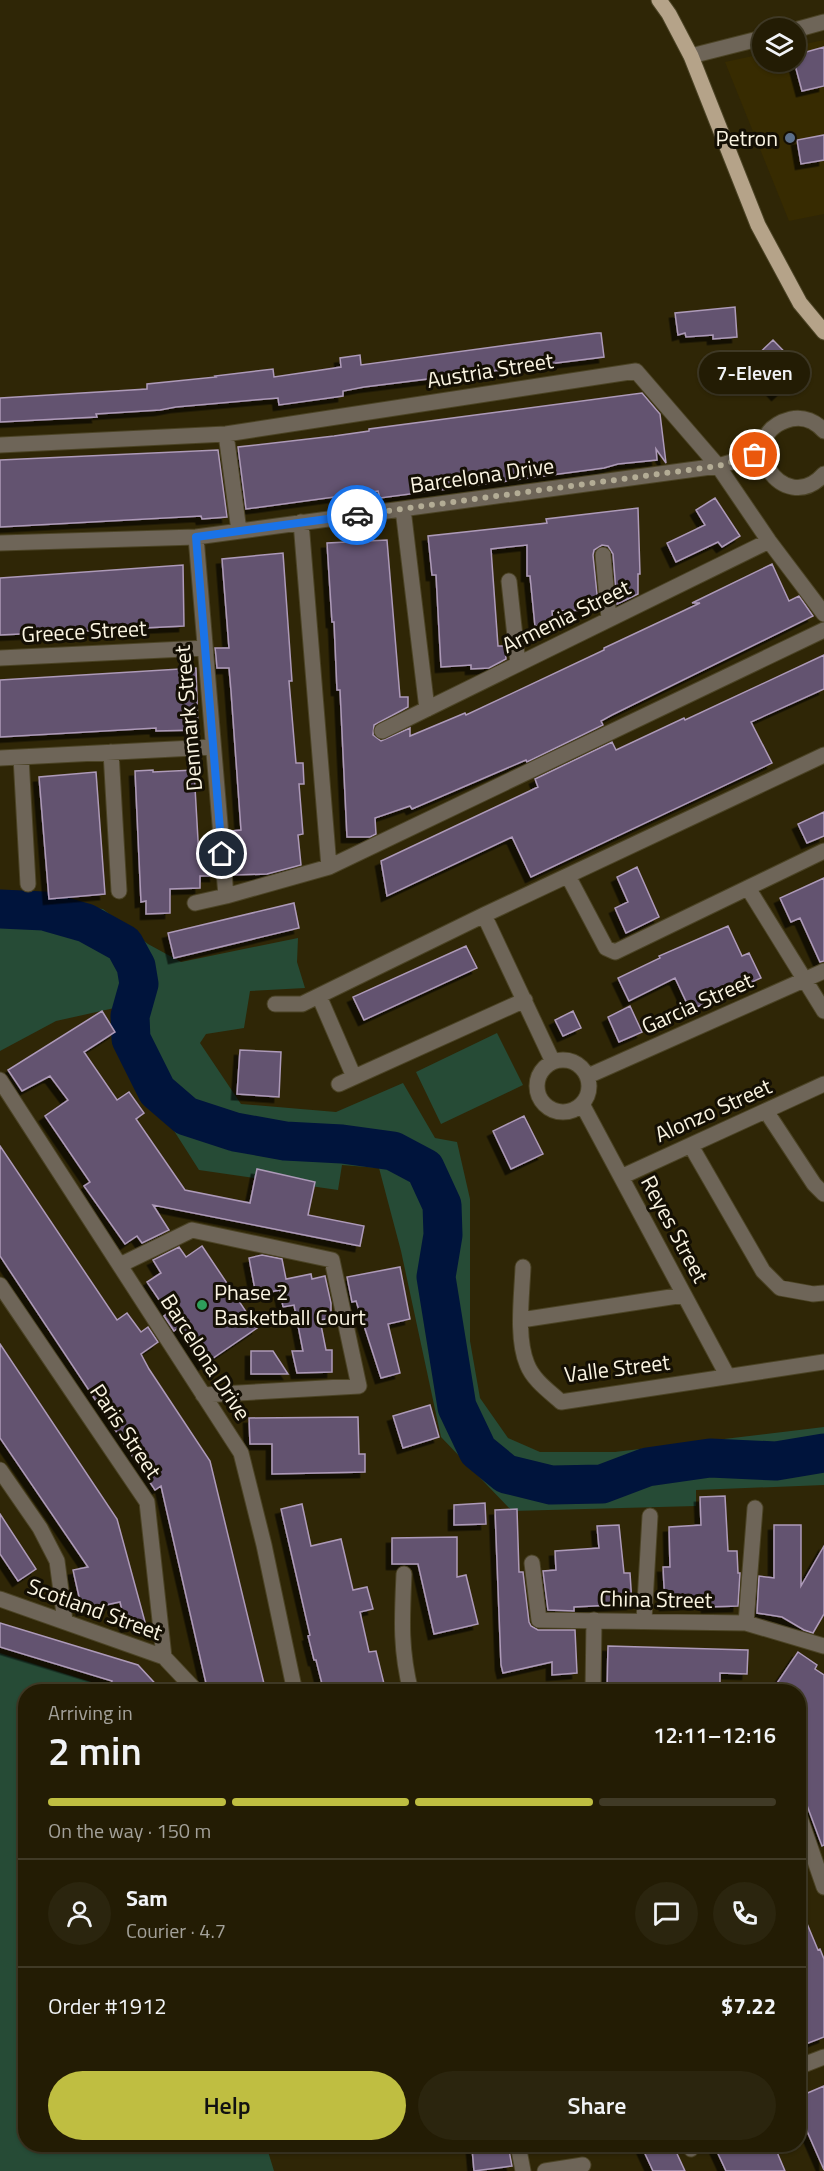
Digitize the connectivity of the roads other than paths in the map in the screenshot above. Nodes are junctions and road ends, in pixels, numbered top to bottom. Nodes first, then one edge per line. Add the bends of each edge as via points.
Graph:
1 (659, 0) edge
2 (824, 22) edge
3 (806, 27) edge
4 (752, 41) edge
5 (691, 56) junction
6 (824, 332) edge
7 (822, 426) edge
8 (226, 434) junction
9 (0, 445) edge
10 (762, 453) junction
11 (718, 466) junction
12 (824, 474) edge
13 (403, 509) junction
14 (301, 522) junction
15 (239, 531) junction
16 (196, 537) junction
17 (769, 541) junction
18 (0, 543) edge
19 (603, 555) dead end
20 (509, 581) dead end
21 (824, 614) edge
22 (609, 620) junction
23 (824, 630) edge
24 (205, 648) junction
25 (0, 658) edge
26 (518, 664) junction
27 (427, 709) junction
28 (382, 731) dead end
29 (213, 747) junction
30 (111, 752) junction
31 (824, 756) edge
32 (21, 757) junction
33 (0, 758) edge
34 (824, 851) edge
35 (329, 867) junction
36 (568, 876) junction
37 (28, 885) dead end
38 (748, 888) junction
39 (120, 891) dead end
40 (226, 896) junction
41 (195, 903) dead end
42 (484, 915) junction
43 (824, 971) edge
44 (805, 980) junction
45 (319, 996) junction
46 (525, 1000) junction
47 (275, 1004) dead end
48 (824, 1011) edge
49 (553, 1062) junction
50 (588, 1076) junction
51 (354, 1077) junction
52 (0, 1080) edge
53 (339, 1084) dead end
54 (824, 1084) edge
55 (582, 1104) junction
56 (766, 1111) junction
57 (691, 1146) junction
58 (621, 1177) junction
59 (824, 1194) edge
60 (120, 1265) junction
61 (523, 1267) dead end
62 (0, 1285) edge
63 (824, 1293) edge
64 (684, 1295) junction
65 (521, 1320) junction
66 (824, 1362) edge
67 (727, 1376) junction
68 (204, 1395) junction
69 (0, 1470) edge
70 (755, 1508) dead end
71 (650, 1516) dead end
72 (532, 1563) dead end
73 (404, 1574) dead end
74 (0, 1599) edge
75 (594, 1620) junction
76 (644, 1620) junction
77 (66, 1621) junction
78 (746, 1623) junction
79 (824, 1645) edge
80 (164, 1657) junction
81 (189, 1684) edge
82 (293, 1684) edge
83 (409, 1684) edge
84 (593, 1684) edge
85 (806, 1835) edge
86 (824, 1887) edge
87 (824, 2057) edge
88 (806, 2064) edge
89 (519, 2152) edge
90 (583, 2165) dead end
91 (523, 2171) edge
92 (545, 2171) edge

1 - 5 main road
2 - 3 street
4 - 5 street
5 - 6 main road via 758,225 800,303
7 - 10 street via 795,418 784,421 766,437
8 - 9 street, Austria Street
8 - 11 street, Austria Street via 636,371
8 - 15 street
10 - 11 street, Barcelona Drive
10 - 12 street via 770,474 790,486 802,487
11 - 13 street, Barcelona Drive
11 - 17 street
13 - 14 street, Barcelona Drive
13 - 27 street
14 - 15 street, Barcelona Drive
14 - 35 street
15 - 16 street, Barcelona Drive
16 - 18 street, Barcelona Drive
16 - 24 street, Denmark Street
17 - 21 street
17 - 22 street, Armenia Street
19 - 22 street
20 - 26 street
22 - 26 street, Armenia Street
23 - 35 street
24 - 25 street, Greece Street
24 - 29 street, Denmark Street
26 - 27 street, Armenia Street
27 - 28 street, Armenia Street
29 - 30 street
29 - 40 street, Denmark Street
30 - 32 street
30 - 39 street
31 - 36 street
32 - 33 street
32 - 37 street
34 - 38 street
35 - 40 street
36 - 38 street via 606,948 615,952
36 - 42 street
38 - 44 street
40 - 41 street
42 - 45 street
42 - 46 street
43 - 44 street, Garcia Street
44 - 48 street
44 - 50 street, Garcia Street
45 - 47 street via 302,1004
45 - 51 street
46 - 49 street
46 - 51 street
49 - 50 street via 577,1064
49 - 55 street via 538,1076 539,1096 545,1105 564,1113
50 - 55 street via 589,1091
51 - 53 street
52 - 60 street, Barcelona Drive
54 - 56 street, Alonzo Street
55 - 58 street, Reyes Street
56 - 57 street, Alonzo Street
56 - 59 street
57 - 58 street, Alonzo Street
57 - 63 street via 763,1271 780,1288
58 - 64 street, Reyes Street
60 - 68 street, Barcelona Drive
60 - 68 street via 192,1230 332,1260 359,1386
61 - 65 street, Valle Street
62 - 80 street, Paris Street via 147,1502
64 - 65 street
64 - 67 street, Reyes Street
65 - 67 street, Valle Street via 527,1364 536,1379 561,1402
66 - 67 street, Valle Street
68 - 82 street, Barcelona Drive via 241,1453
69 - 77 street via 40,1528 57,1561
70 - 78 street
71 - 76 street
72 - 75 street, China Street via 539,1620
73 - 83 street via 402,1650
74 - 77 street, Scotland Street
75 - 76 street, China Street
75 - 84 street
76 - 78 street, China Street
77 - 80 street, Scotland Street
78 - 79 street, China Street
80 - 81 street, Scotland Street
85 - 86 street
87 - 88 street
89 - 91 street
90 - 92 street

